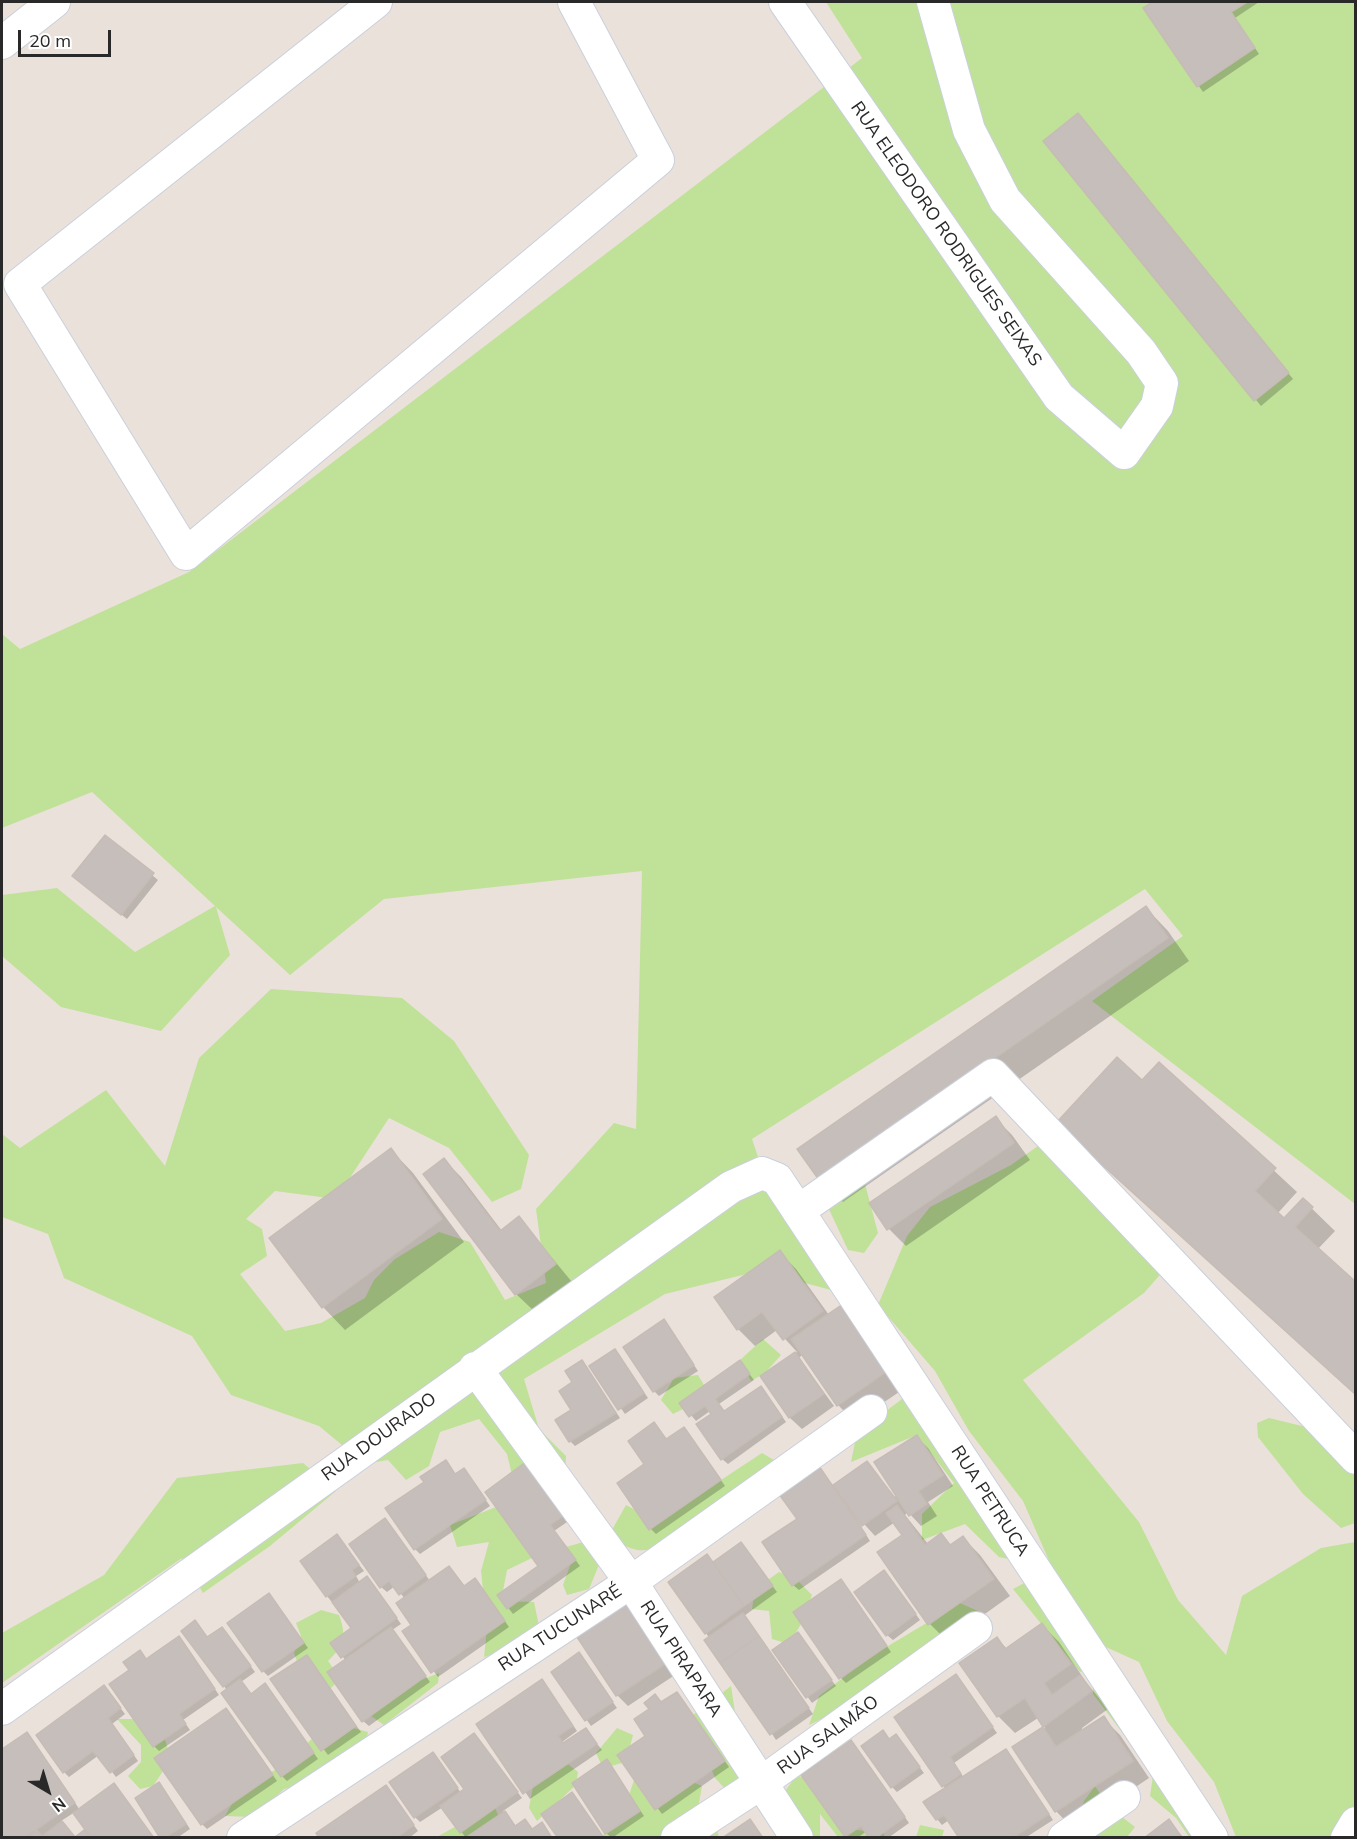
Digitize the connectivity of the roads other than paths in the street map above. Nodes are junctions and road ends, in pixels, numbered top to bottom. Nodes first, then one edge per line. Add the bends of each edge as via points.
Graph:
1 (54, 2) edge
2 (376, 2) edge
3 (574, 2) edge
4 (784, 2) edge
5 (933, 2) edge
6 (2, 43) edge
7 (762, 1173) joint
8 (798, 1211) junction
9 (475, 1368) junction
10 (871, 1411) dead end
11 (1356, 1458) edge
12 (631, 1582) junction
13 (976, 1628) dead end
14 (2, 1709) edge
15 (761, 1783) junction
16 (1124, 1797) dead end
17 (1356, 1823) edge
18 (243, 1838) edge
19 (677, 1838) edge
20 (797, 1838) edge
21 (1064, 1838) edge
22 (1212, 1838) edge
23 (1347, 1838) edge

1 - 6 street
2 - 3 street via 20,284 186,554 658,160
4 - 5 street, RUA ELEODORO RODRIGUES SEIXAS via 1059,397 1124,453 1157,406 1162,383 1141,352 1005,200 969,130
7 - 8 street, RUA PETRUCA via 777,1179
7 - 9 street, RUA DOURADO via 731,1187
8 - 11 street via 993,1075
8 - 22 street, RUA PETRUCA
9 - 12 street, RUA PIRAPARA
9 - 14 street, RUA DOURADO
10 - 12 street, RUA TUCUNARÉ
12 - 15 street, RUA PIRAPARA
12 - 18 street, RUA TUCUNARÉ
13 - 15 street, RUA SALMÃO
15 - 19 street, RUA SALMÃO
15 - 20 street, RUA PIRAPARA
16 - 21 street
17 - 23 street

